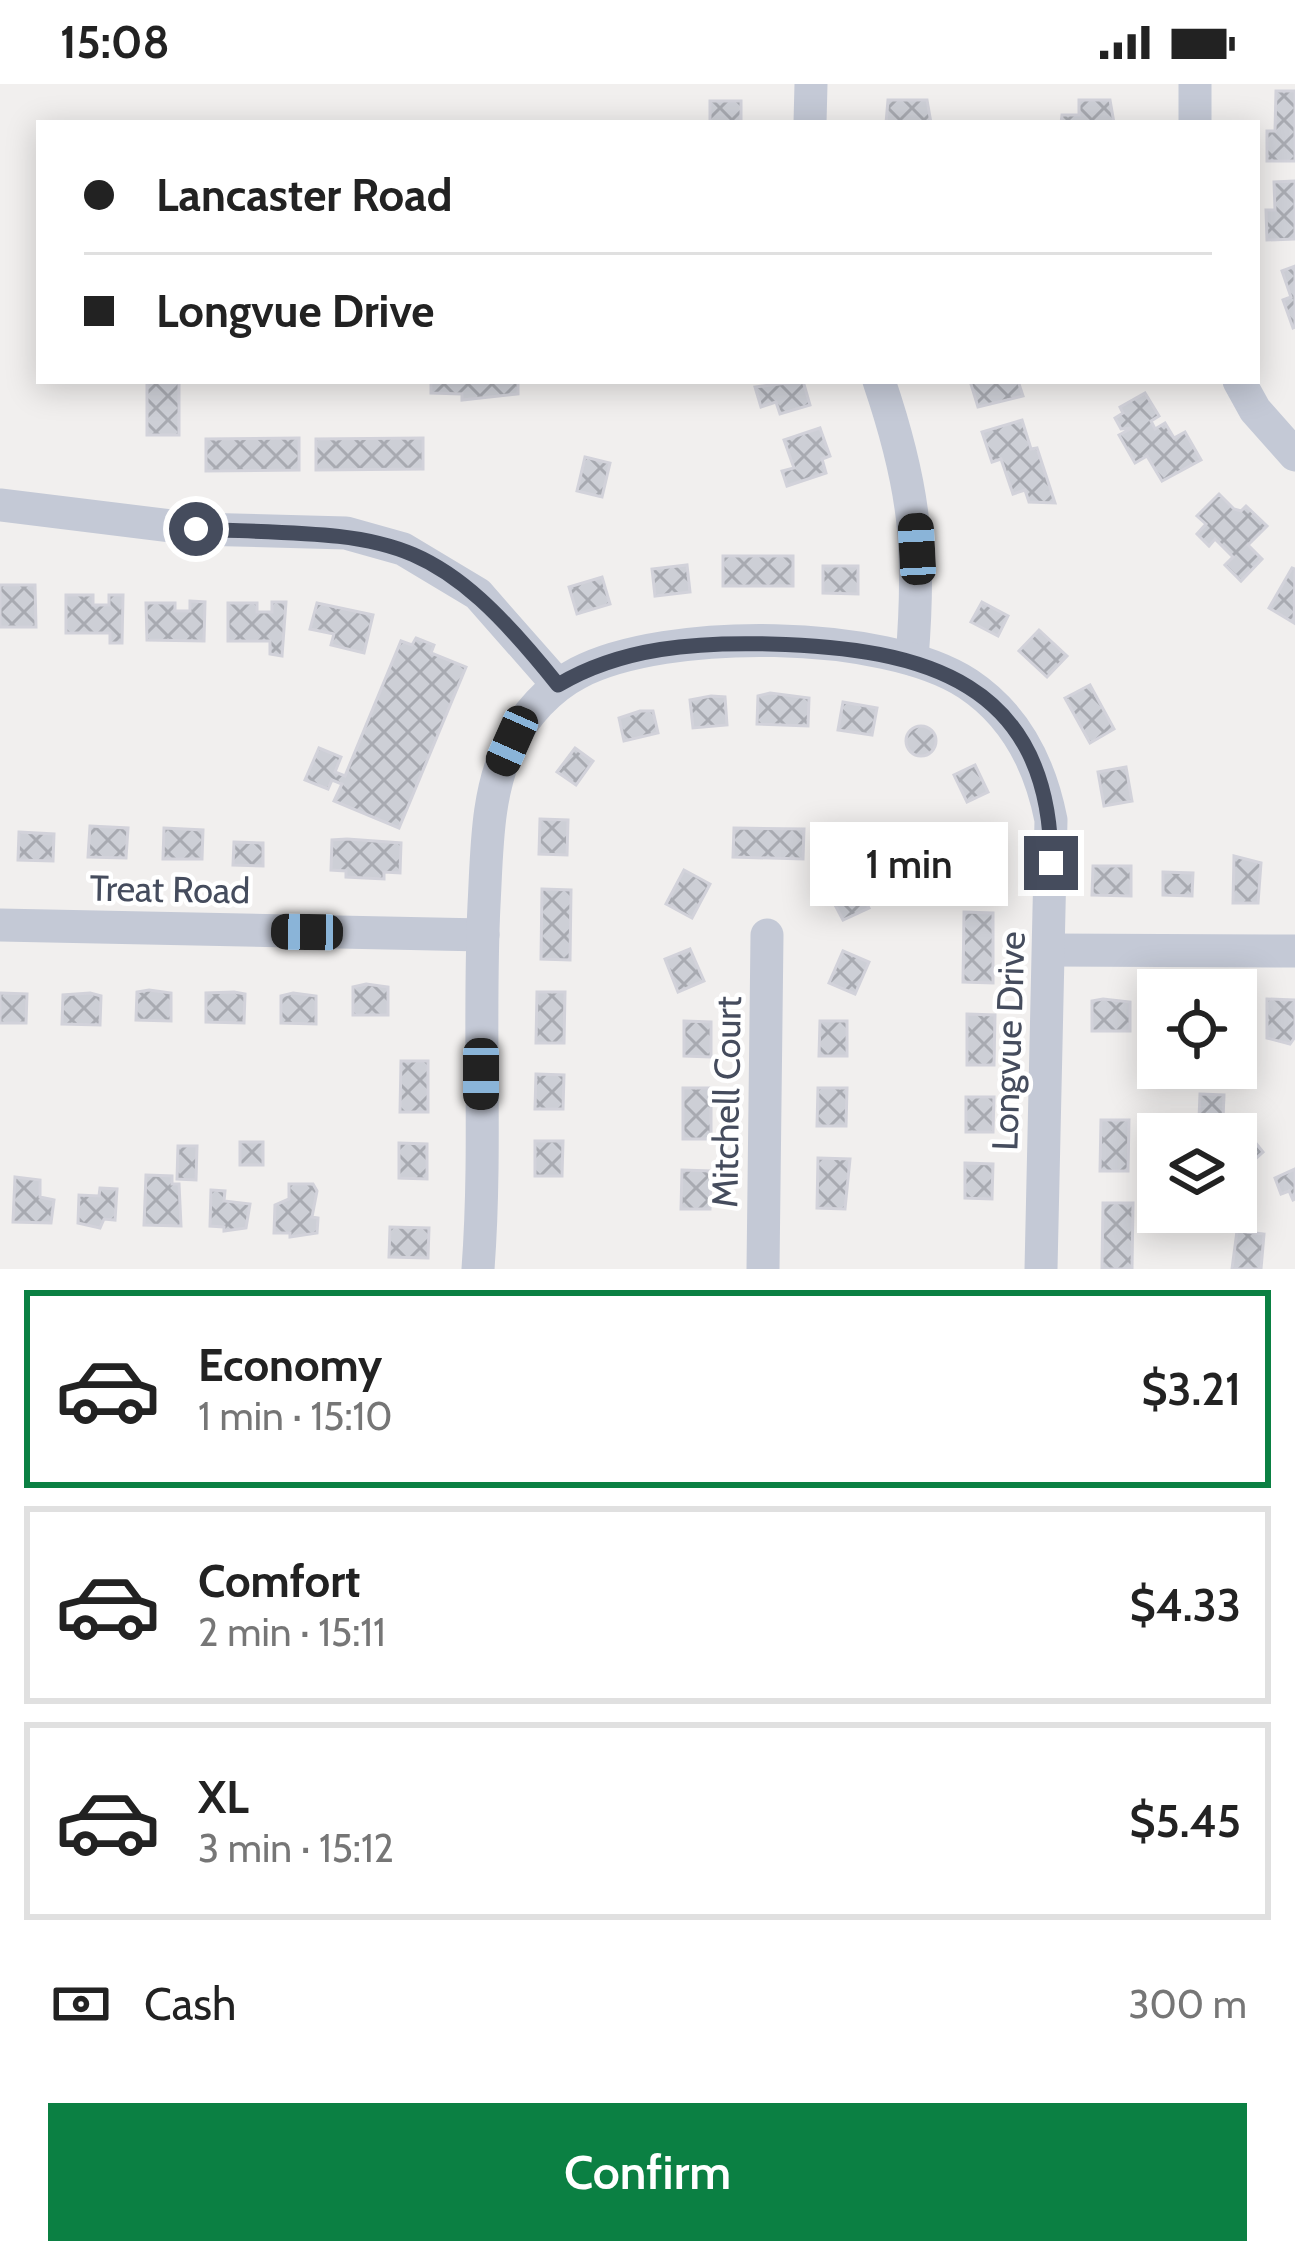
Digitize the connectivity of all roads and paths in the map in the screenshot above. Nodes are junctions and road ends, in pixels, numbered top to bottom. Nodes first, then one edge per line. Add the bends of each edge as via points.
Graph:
1 (811, 84) edge
2 (1196, 84) edge
3 (810, 120) edge
4 (1195, 120) edge
5 (880, 384) edge
6 (1242, 384) edge
7 (1295, 454) edge
8 (0, 505) edge
9 (912, 659) junction
10 (558, 685) junction
11 (0, 925) edge
12 (483, 935) junction
13 (767, 935) dead end
14 (1051, 950) junction
15 (1295, 951) edge
16 (478, 1269) edge
17 (764, 1269) edge
18 (1041, 1269) edge

1 - 3 street
2 - 4 street
5 - 9 street via 912,490
6 - 7 street
8 - 10 street via 178,528 346,533 404,549 478,594
9 - 10 street, Longvue Drive via 795,644 676,647 608,661
9 - 14 street, Longvue Drive via 995,705 1034,758 1051,820
10 - 12 street via 526,717 500,767
11 - 12 street, Treat Road
12 - 16 street
13 - 17 street, Mitchell Court
14 - 15 street
14 - 18 street, Longvue Drive

